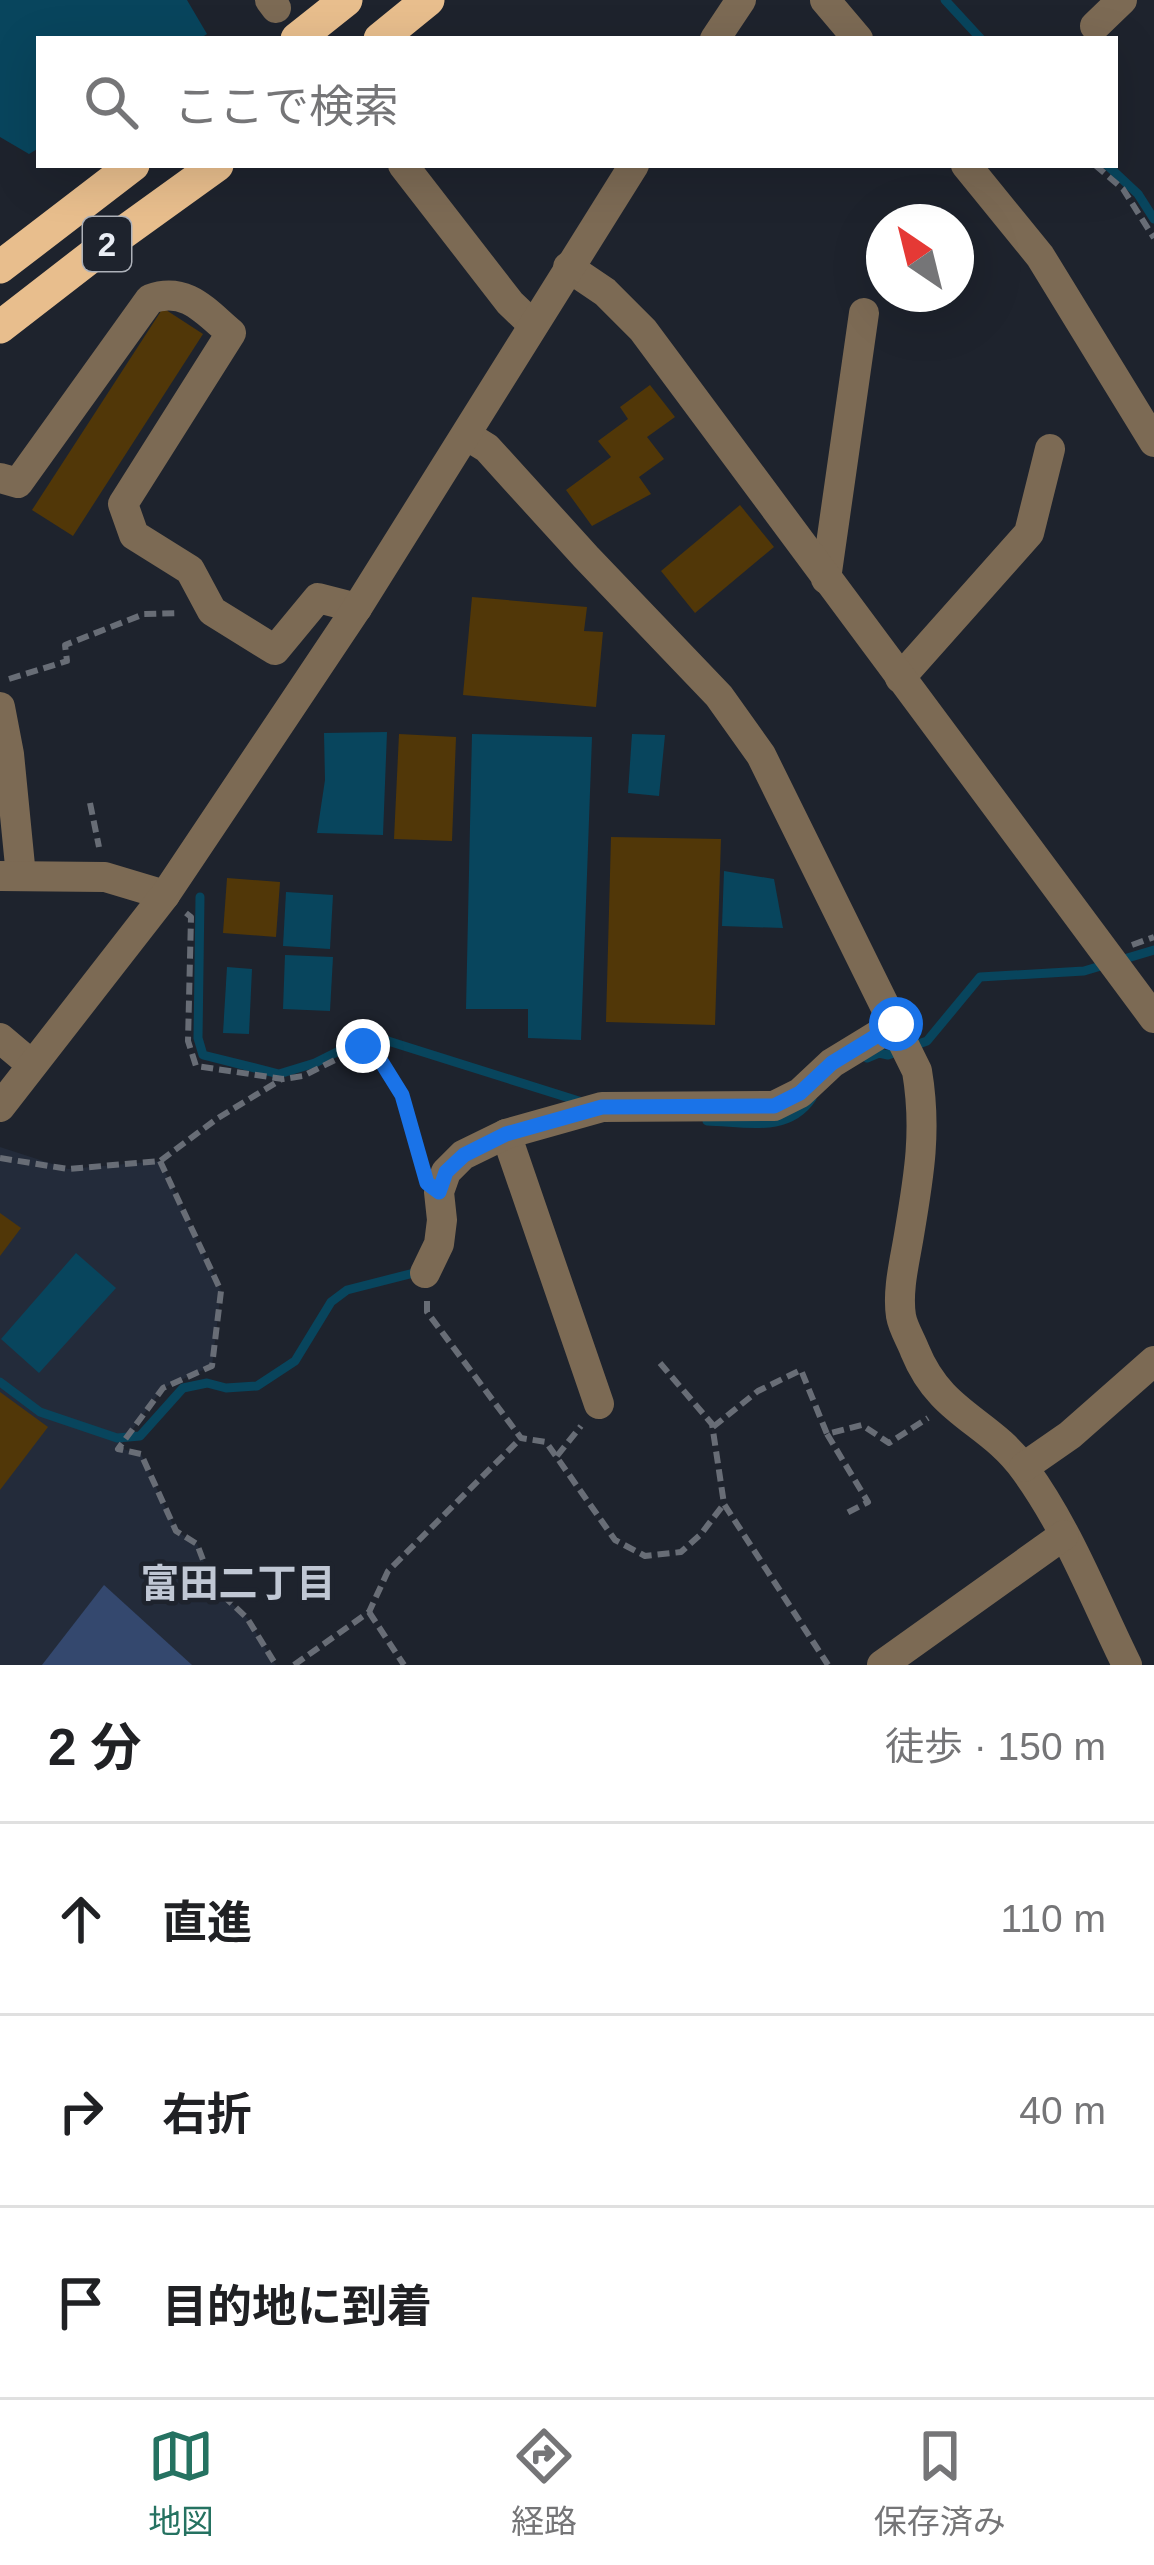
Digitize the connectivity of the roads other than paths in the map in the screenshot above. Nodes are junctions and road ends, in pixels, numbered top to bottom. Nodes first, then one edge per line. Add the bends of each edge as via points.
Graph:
1 (346, 0) edge
2 (428, 0) edge
3 (740, 0) edge
4 (825, 0) edge
5 (1122, 0) edge
6 (1095, 26) dead end
7 (300, 36) edge
8 (384, 36) edge
9 (717, 36) edge
10 (855, 36) edge
11 (129, 168) edge
12 (213, 168) edge
13 (405, 168) edge
14 (632, 168) edge
15 (968, 168) edge
16 (0, 267) edge
17 (568, 267) junction
18 (864, 313) dead end
19 (532, 324) junction
20 (0, 327) edge
21 (466, 435) junction
22 (1154, 442) edge
23 (1050, 449) dead end
24 (0, 478) edge
25 (826, 579) junction
26 (357, 608) junction
27 (900, 678) junction
28 (0, 706) edge
29 (11, 876) edge
30 (165, 895) junction
31 (1154, 1018) edge
32 (896, 1024) junction
33 (0, 1038) edge
34 (32, 1065) junction
35 (1, 1102) edge
36 (506, 1134) junction
37 (425, 1274) road end
38 (1154, 1361) edge
39 (599, 1403) road end
40 (1024, 1468) junction
41 (1064, 1534) junction
42 (882, 1665) edge
43 (1127, 1665) edge

1 - 7 highway
2 - 8 highway
3 - 9 street
4 - 10 street
5 - 6 street
11 - 16 highway, 2
12 - 20 highway, 2
13 - 19 street
14 - 17 street
15 - 22 street via 1040,256
17 - 19 street
17 - 25 street via 643,330
18 - 25 street
19 - 21 street
21 - 26 street
21 - 32 street via 487,448 719,696 761,755
23 - 27 street via 1029,533
24 - 26 street via 18,483 150,299 167,293 195,302 231,333 123,504 134,535 190,569 212,611 275,650 319,598
25 - 27 street
26 - 30 street
27 - 31 street
28 - 29 street
29 - 30 street via 105,877
30 - 34 street
32 - 36 street via 774,1106 602,1107
32 - 40 street via 924,1111 902,1318 933,1387
33 - 34 street
34 - 35 street
36 - 37 street via 446,1172 439,1244
36 - 39 street
38 - 40 street
40 - 41 street
41 - 42 street
41 - 43 street

